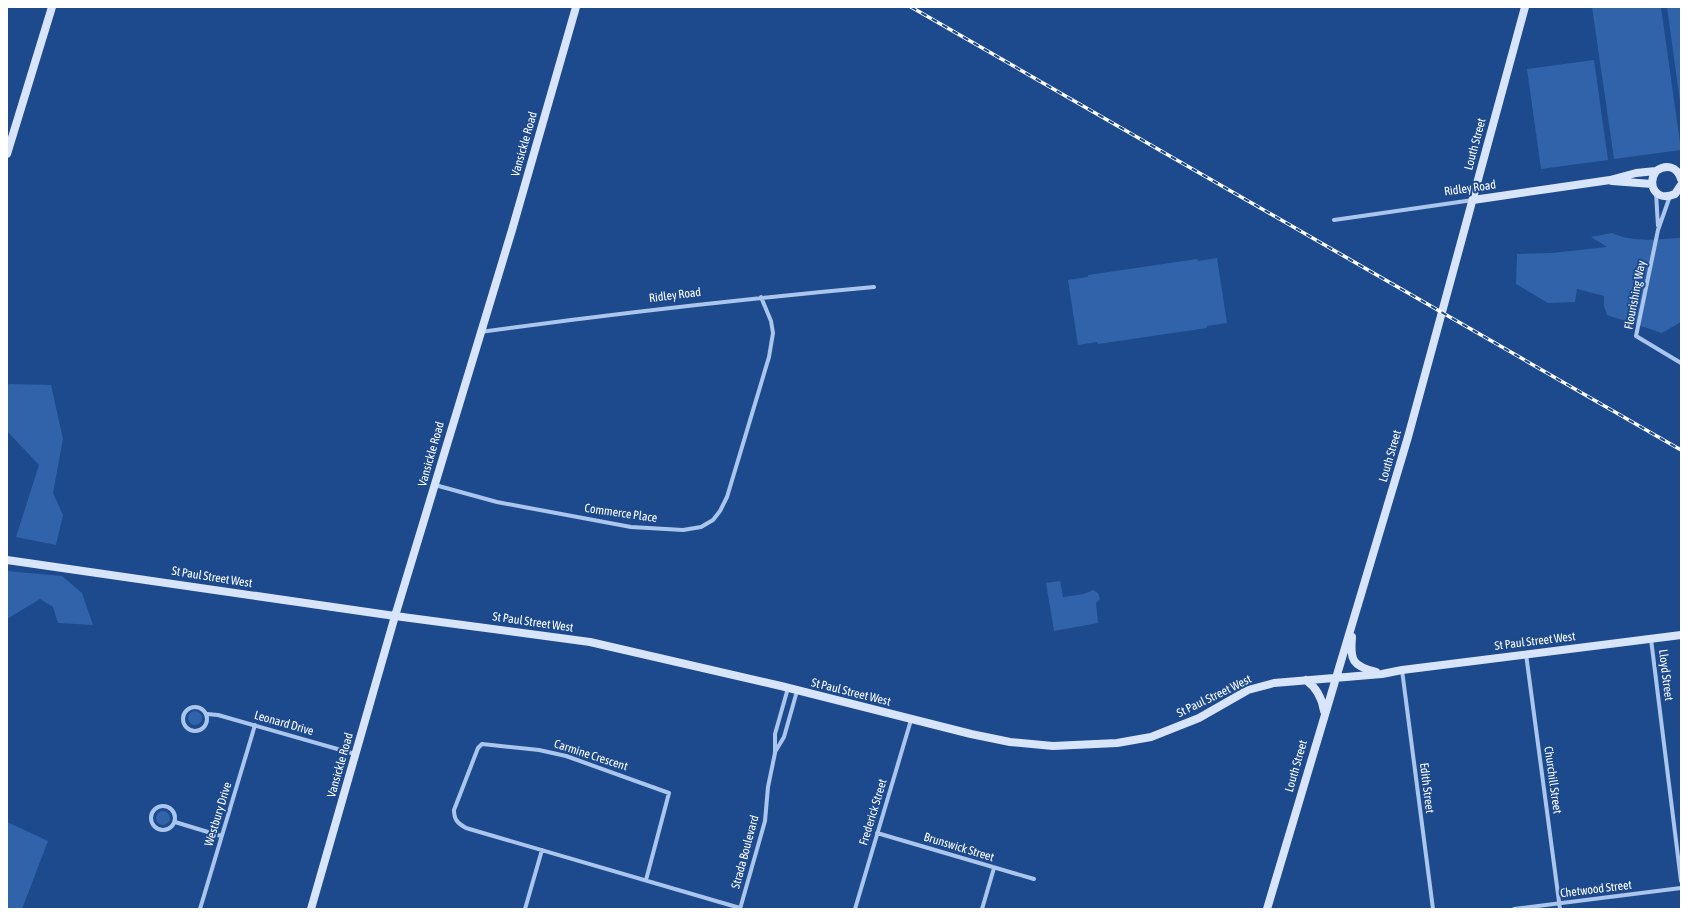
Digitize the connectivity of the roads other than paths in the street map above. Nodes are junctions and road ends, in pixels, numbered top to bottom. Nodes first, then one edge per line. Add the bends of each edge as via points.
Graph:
1 (52, 7) edge
2 (576, 7) edge
3 (1525, 7) edge
4 (10, 132) edge
5 (7, 154) edge
6 (1679, 170) edge
7 (1656, 171) junction
8 (1681, 178) edge
9 (1610, 180) junction
10 (1652, 184) junction
11 (1681, 185) edge
12 (1656, 193) junction
13 (1670, 196) junction
14 (1472, 200) junction
15 (1334, 220) dead end
16 (1658, 230) junction
17 (874, 287) dead end
18 (761, 297) junction
19 (480, 332) junction
20 (1681, 363) edge
21 (435, 485) junction
22 (7, 560) edge
23 (395, 616) junction
24 (1353, 620) junction
25 (1681, 635) edge
26 (1651, 639) junction
27 (1526, 654) junction
28 (1402, 670) junction
29 (1382, 674) junction
30 (1336, 677) junction
31 (1306, 680) junction
32 (788, 688) junction
33 (797, 691) junction
34 (1325, 713) junction
35 (207, 714) junction
36 (912, 720) junction
37 (255, 725) junction
38 (775, 753) junction
39 (356, 754) junction
40 (174, 822) junction
41 (877, 833) junction
42 (221, 836) junction
43 (542, 850) junction
44 (994, 868) junction
45 (646, 880) junction
46 (1034, 880) dead end
47 (1681, 881) edge
48 (1681, 888) edge
49 (1559, 903) junction
50 (200, 909) edge
51 (311, 909) edge
52 (525, 909) edge
53 (740, 909) edge
54 (855, 909) edge
55 (982, 909) edge
56 (1267, 909) edge
57 (1433, 909) edge
58 (1514, 909) edge
59 (1560, 909) edge

1 - 4 main road
2 - 19 main road, Vansickle Road
3 - 14 main road, Louth Street
4 - 5 main road
6 - 7 main road, Ridley Road via 1664,167
6 - 8 main road
7 - 9 main road, Ridley Road
7 - 10 main road
9 - 10 main road, Ridley Road
9 - 14 main road, Ridley Road
10 - 12 main road
11 - 13 main road via 1675,194
12 - 13 main road
12 - 16 street, Flourishing Way
13 - 16 street, Flourishing Way
14 - 15 street, Ridley Road
14 - 24 main road, Louth Street via 1408,437
16 - 20 street, Flourishing Way via 1636,336
17 - 18 street, Ridley Road
18 - 19 street, Ridley Road
18 - 21 street, Commerce Place via 773,332 769,357 720,511 713,520 701,527 683,530 631,527 497,502
19 - 21 main road, Vansickle Road
21 - 23 main road, Vansickle Road
22 - 23 main road, St Paul Street West
23 - 32 main road, St Paul Street West via 590,642
23 - 39 main road, Vansickle Road
24 - 29 main road via 1353,658 1364,668
24 - 30 main road, Louth Street
25 - 26 main road, St Paul Street West
26 - 27 main road, St Paul Street West
26 - 47 street, Lloyd Street
27 - 28 main road, St Paul Street West
27 - 49 street, Churchill Street
28 - 29 main road, St Paul Street West
28 - 57 street, Edith Street
29 - 30 main road, St Paul Street West
30 - 31 main road, St Paul Street West
30 - 34 main road, Louth Street
31 - 34 main road via 1317,690
31 - 36 main road, St Paul Street West via 1274,683 1248,690 1199,718 1151,737 1117,743 1053,746 1010,742
32 - 33 main road, St Paul Street West
32 - 38 street, Strada Boulevard via 775,734
33 - 36 main road, St Paul Street West
33 - 38 street, Strada Boulevard via 784,737
34 - 56 main road, Louth Street
35 - 35 street, Leonard Drive via 207,723 197,731 188,729 183,722 186,710 193,706 201,708
35 - 37 street, Leonard Drive
36 - 41 street, Frederick Street
37 - 39 street, Leonard Drive
37 - 42 street, Westbury Drive
38 - 53 street, Strada Boulevard via 765,821
39 - 51 main road, Vansickle Road
40 - 40 street via 170,828 158,830 152,825 151,813 157,807 165,806 172,810
40 - 42 street
41 - 44 street, Brunswick Street
41 - 54 street, Frederick Street
42 - 50 street, Westbury Drive
43 - 45 street, Carmine Crescent
43 - 45 street, Carmine Crescent via 466,828 454,818 454,810 478,748 482,744 540,750 566,756 669,793
43 - 52 street
44 - 46 street, Brunswick Street
44 - 55 street
45 - 53 street, Carmine Crescent
48 - 49 street, Chetwood Street
49 - 58 street, Chetwood Street
49 - 59 street, Churchill Street

